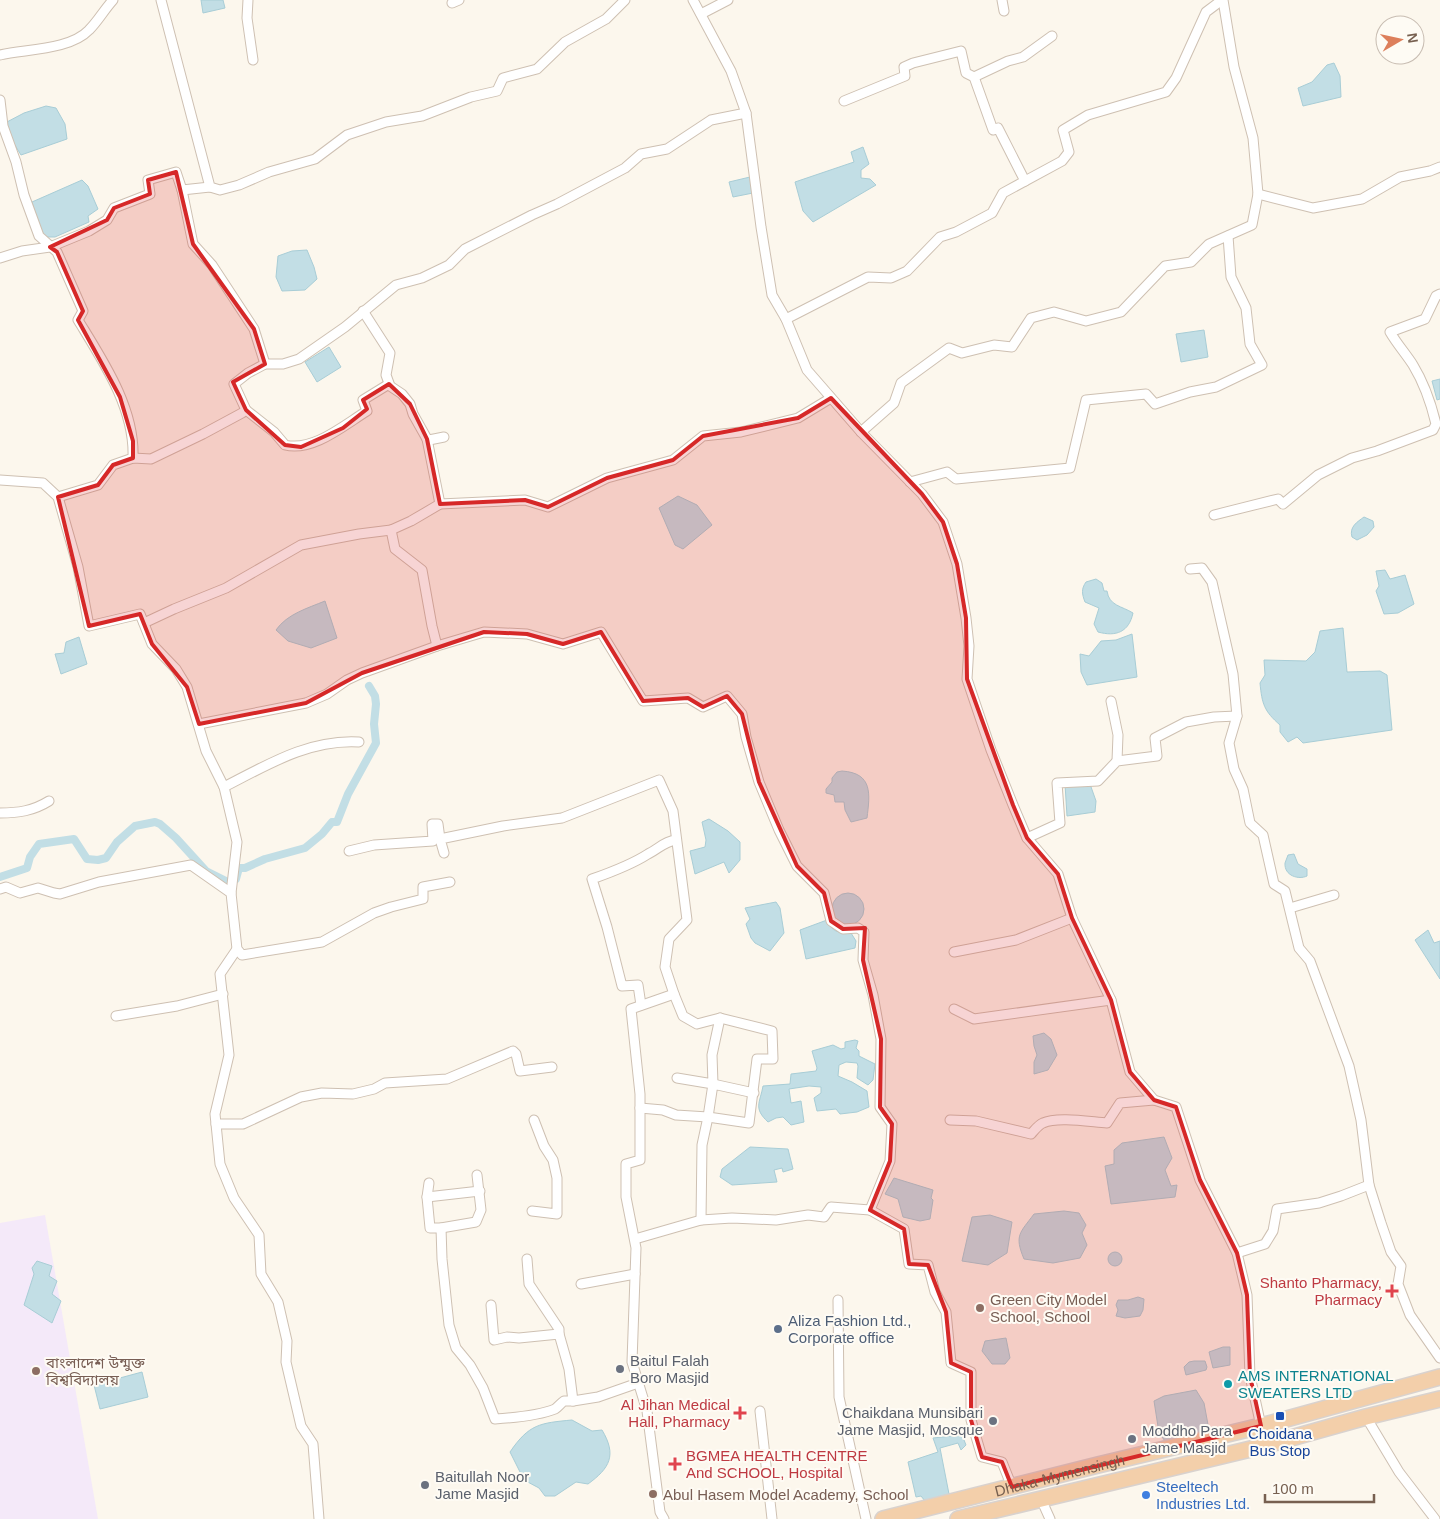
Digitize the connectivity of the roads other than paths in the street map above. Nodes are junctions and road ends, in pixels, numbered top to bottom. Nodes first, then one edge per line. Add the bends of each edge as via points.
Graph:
1 (113, 0) edge
2 (162, 0) edge
3 (248, 0) edge
4 (625, 0) edge
5 (693, 0) edge
6 (728, 0) edge
7 (1002, 0) edge
8 (1222, 0) edge
9 (1004, 11) dead end
10 (701, 14) junction
11 (1052, 36) dead end
12 (0, 55) edge
13 (253, 60) dead end
14 (974, 77) junction
15 (0, 100) edge
16 (844, 101) dead end
17 (746, 113) junction
18 (1440, 166) edge
19 (1025, 181) junction
20 (210, 187) junction
21 (182, 190) junction
22 (1258, 194) junction
23 (1228, 236) junction
24 (50, 247) junction
25 (0, 258) edge
26 (1440, 294) edge
27 (363, 311) junction
28 (786, 319) junction
29 (265, 364) junction
30 (389, 384) junction
31 (831, 398) junction
32 (246, 410) junction
33 (861, 432) junction
34 (444, 437) dead end
35 (427, 439) junction
36 (133, 458) junction
37 (0, 480) edge
38 (910, 482) junction
39 (58, 497) junction
40 (440, 504) junction
41 (1214, 515) dead end
42 (391, 530) junction
43 (1190, 570) dead end
44 (144, 623) junction
45 (437, 646) junction
46 (1111, 701) dead end
47 (1237, 716) junction
48 (199, 724) junction
49 (359, 742) dead end
50 (1117, 761) junction
51 (224, 787) junction
52 (49, 801) dead end
53 (0, 813) edge
54 (1028, 838) junction
55 (440, 839) junction
56 (676, 840) junction
57 (349, 851) dead end
58 (444, 853) dead end
59 (450, 882) dead end
60 (0, 889) edge
61 (231, 893) junction
62 (1334, 895) dead end
63 (1290, 908) junction
64 (1072, 918) junction
65 (236, 949) junction
66 (954, 952) dead end
67 (223, 994) junction
68 (674, 994) junction
69 (1111, 1000) junction
70 (641, 1005) junction
71 (954, 1009) dead end
72 (116, 1016) dead end
73 (720, 1018) junction
74 (552, 1067) dead end
75 (677, 1078) dead end
76 (713, 1084) junction
77 (754, 1093) junction
78 (1154, 1100) junction
79 (640, 1108) junction
80 (708, 1117) junction
81 (534, 1120) dead end
82 (950, 1120) dead end
83 (216, 1124) junction
84 (478, 1175) dead end
85 (429, 1183) dead end
86 (1369, 1185) junction
87 (480, 1192) junction
88 (427, 1197) junction
89 (870, 1210) junction
90 (532, 1211) dead end
91 (701, 1220) junction
92 (441, 1228) junction
93 (635, 1239) junction
94 (1237, 1253) junction
95 (527, 1259) dead end
96 (635, 1274) junction
97 (581, 1284) dead end
98 (838, 1300) dead end
99 (491, 1305) dead end
100 (559, 1334) junction
101 (1440, 1358) edge
102 (1440, 1377) edge
103 (638, 1383) junction
104 (1440, 1399) edge
105 (573, 1401) junction
106 (760, 1411) dead end
107 (1366, 1417) junction
108 (1261, 1426) junction
109 (1012, 1487) junction
110 (1041, 1499) junction
111 (319, 1519) edge
112 (664, 1519) edge
113 (772, 1519) edge
114 (866, 1519) edge
115 (883, 1519) edge
116 (958, 1519) edge
117 (1050, 1519) edge
118 (1435, 1519) edge

1 - 12 street via 88,32 68,43
2 - 20 street
3 - 13 street
4 - 20 street via 606,19 566,42 537,69 503,78 496,91 422,116 386,122 347,135 315,158 239,185 220,190
5 - 10 street
6 - 10 street
7 - 9 street
8 - 19 street via 1206,12 1176,78 1166,92 1088,115 1064,130 1069,152 1062,161
8 - 22 street via 1234,67 1253,138
10 - 17 street via 731,71
11 - 14 street via 1023,57
14 - 16 street via 966,73 961,51 913,63 904,67 905,76
14 - 19 street via 993,130 998,128
15 - 24 street via 3,126 24,195 39,236
17 - 27 street via 711,120 667,149 641,154 625,168 465,249 449,265 422,278 396,285
17 - 28 street via 772,295
18 - 22 street via 1400,177 1362,198 1313,208
19 - 28 street via 1003,193 992,213 940,237 907,271 891,278 868,278
20 - 21 street
21 - 24 street via 176,172 148,180 150,194 114,208 101,224
21 - 29 street via 193,244 212,265 254,329
22 - 23 street via 1252,225
23 - 33 street via 1209,244 1191,262 1165,266 1121,312 1086,321 1054,312 1031,318 1012,347 994,345 962,353 949,348 901,383 894,403
23 - 38 street via 1231,277 1246,308 1250,344 1262,365 1216,387 1154,404 1146,394 1086,400 1070,468 956,479 947,472
24 - 25 street
24 - 36 street via 57,252 83,311 78,320 120,397 133,441
26 - 41 street via 1425,319 1390,332 1429,398 1436,424 1433,430 1344,462 1318,475 1283,504 1278,499
27 - 29 street via 299,359 283,364
27 - 30 street via 390,353 386,375
28 - 31 street via 807,370
29 - 32 street via 234,384
30 - 32 street via 363,400 367,411 344,428 301,447 285,445
30 - 35 street via 410,404
31 - 33 street
31 - 40 street via 798,418 741,432 703,436 673,460 607,478 548,507 525,500
32 - 36 street via 151,459
33 - 38 street
34 - 35 street
35 - 40 street
36 - 39 street via 113,465 98,485
37 - 39 street via 43,483
38 - 54 street via 943,522 957,564 966,618 967,679 991,750
39 - 44 street via 78,567 89,626 140,614
40 - 42 street
42 - 44 street via 301,545 226,588
42 - 45 street via 395,550 422,570
43 - 47 street via 1202,568 1212,582 1233,674
44 - 48 street via 152,644 176,669 187,687
45 - 48 street via 362,672 306,703
45 - 89 street via 484,632 527,634 563,644 601,632 643,701 688,698 703,707 727,696 742,714 759,782 797,866 824,893 831,921 843,929 858,928 864,932 863,960 882,1039 880,1107 892,1124 890,1161
46 - 50 street via 1118,735
47 - 50 street via 1186,722 1155,738 1157,756
47 - 63 street via 1229,743 1234,769 1243,789 1250,823 1263,835 1274,884 1286,891
48 - 51 street via 206,750
49 - 51 street via 324,744 287,755
50 - 54 street via 1098,781 1057,783 1060,823
51 - 61 street via 237,842
52 - 53 street via 21,813
54 - 64 street via 1058,874
55 - 56 street via 562,818 659,780 673,811
55 - 57 street via 438,824 432,824 433,841 374,845
55 - 58 street
56 - 68 street via 687,920 669,939 665,967
56 - 70 street via 592,879 622,986 638,985
59 - 65 street via 422,887 423,899 374,913 322,942 242,955
60 - 61 street via 6,887 20,893 38,888 60,894 99,882 191,865
61 - 65 street
62 - 63 street
63 - 86 street via 1299,948 1310,961 1349,1066 1361,1120
64 - 66 street via 1016,940
64 - 69 street
65 - 67 street via 220,974
67 - 72 street
67 - 83 street via 229,1055 215,1114
68 - 70 street
68 - 73 street via 683,1016 697,1024
69 - 71 street via 974,1019
69 - 78 street via 1130,1072
70 - 79 street via 631,1008
73 - 76 street via 712,1055
73 - 77 street via 772,1030 773,1059 757,1059
74 - 83 street via 520,1072 513,1051 447,1079 385,1083 353,1094 301,1097 243,1124
75 - 76 street
76 - 77 street
76 - 80 street
77 - 80 street via 749,1123
78 - 82 street via 1120,1103 1108,1123 1049,1121 1041,1123 1031,1134 976,1121
78 - 94 street via 1176,1107 1200,1180
79 - 80 street
79 - 93 street via 640,1160 626,1164 626,1197
80 - 91 street via 702,1145
81 - 90 street via 553,1160 558,1214
83 - 111 street via 220,1164 234,1198 259,1235 261,1274 278,1302 287,1341 286,1362 300,1426 313,1444
84 - 87 street
85 - 88 street
86 - 94 street via 1319,1202 1277,1209 1273,1231 1265,1244
86 - 101 street via 1391,1252 1401,1266 1398,1284 1410,1315
87 - 88 street
87 - 92 street via 481,1210 476,1222
88 - 92 street via 430,1228
89 - 91 street via 831,1207 824,1217
89 - 109 street via 904,1230 909,1264 928,1265 935,1292 946,1312 951,1363 971,1372 971,1420 982,1457 1002,1462
91 - 93 street
92 - 105 street via 449,1324 456,1348 483,1388 495,1419 514,1418
93 - 96 street
94 - 108 street via 1247,1295 1250,1376
95 - 100 street via 529,1284 559,1329
96 - 97 street
96 - 103 street via 632,1362
98 - 114 street via 839,1397
99 - 100 street via 494,1340
100 - 105 street via 569,1369
102 - 108 highway, Dhaka-Mymensingh
103 - 105 street via 598,1397
103 - 112 street via 647,1411 660,1512
104 - 107 highway
106 - 113 street
107 - 110 highway via 1259,1447
107 - 118 street via 1399,1472
108 - 109 highway, Dhaka-Mymensingh
109 - 115 highway, Dhaka-Mymensingh
110 - 116 highway
110 - 117 street

